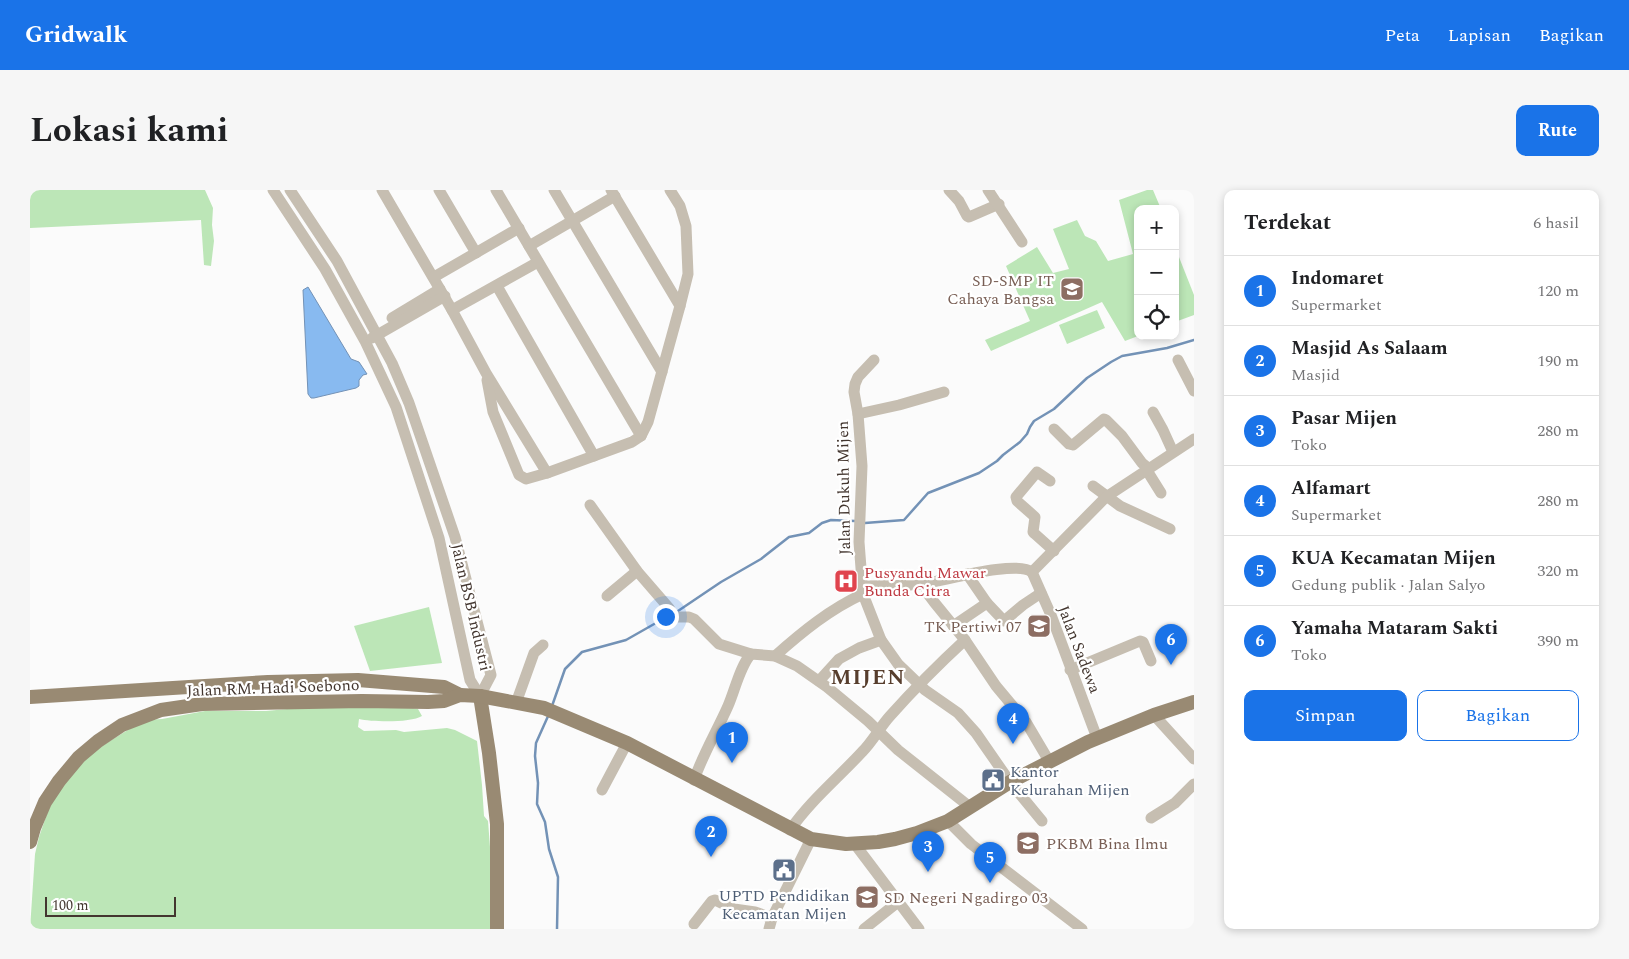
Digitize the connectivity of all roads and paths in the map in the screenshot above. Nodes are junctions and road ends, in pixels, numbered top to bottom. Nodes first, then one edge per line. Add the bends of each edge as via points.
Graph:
1 (273, 190) edge
2 (290, 190) edge
3 (382, 190) edge
4 (439, 190) edge
5 (496, 190) edge
6 (554, 190) edge
7 (670, 190) edge
8 (949, 190) edge
9 (988, 190) edge
10 (613, 193) edge
11 (999, 204) junction
12 (572, 220) junction
13 (519, 228) junction
14 (1022, 242) dead end
15 (529, 246) junction
16 (476, 253) junction
17 (538, 262) junction
18 (434, 277) junction
19 (497, 286) junction
20 (442, 293) junction
21 (680, 306) junction
22 (452, 310) junction
23 (376, 332) junction
24 (364, 338) junction
25 (874, 360) dead end
26 (1178, 360) dead end
27 (662, 372) junction
28 (486, 373) junction
29 (1194, 391) edge
30 (944, 392) dead end
31 (1152, 412) dead end
32 (858, 414) junction
33 (1054, 429) dead end
34 (641, 436) junction
35 (1194, 439) edge
36 (1173, 452) junction
37 (594, 456) junction
38 (1147, 469) junction
39 (547, 473) junction
40 (1050, 481) dead end
41 (1093, 486) dead end
42 (1161, 492) dead end
43 (1106, 497) junction
44 (590, 505) dead end
45 (1170, 529) dead end
46 (1054, 551) junction
47 (637, 571) junction
48 (1032, 572) junction
49 (967, 574) junction
50 (925, 584) junction
51 (862, 590) junction
52 (1041, 593) junction
53 (607, 596) dead end
54 (987, 603) junction
55 (953, 626) junction
56 (881, 640) junction
57 (965, 640) junction
58 (543, 645) dead end
59 (751, 654) junction
60 (775, 656) junction
61 (1151, 661) dead end
62 (1070, 670) junction
63 (819, 681) junction
64 (919, 684) junction
65 (460, 695) junction
66 (480, 696) junction
67 (30, 697) edge
68 (1194, 702) edge
69 (516, 703) junction
70 (1154, 715) junction
71 (878, 732) junction
72 (1096, 738) junction
73 (627, 743) junction
74 (1194, 758) edge
75 (1049, 762) junction
76 (694, 780) junction
77 (1010, 782) junction
78 (1194, 784) edge
79 (602, 790) dead end
80 (970, 807) junction
81 (1151, 818) dead end
82 (948, 821) junction
83 (1042, 821) dead end
84 (790, 830) junction
85 (810, 840) junction
86 (30, 842) edge
87 (854, 843) junction
88 (898, 902) junction
89 (771, 923) edge
90 (694, 924) dead end
91 (498, 929) edge
92 (864, 929) edge
93 (919, 929) edge
94 (1081, 929) edge

1 - 24 street, Jalan BSB Industri via 325,269
2 - 23 street, Jalan BSB Industri via 337,261
3 - 18 street
4 - 16 street
5 - 13 street
6 - 12 street
7 - 21 street via 684,215 686,226 688,274
8 - 11 street via 969,217
9 - 11 street
10 - 12 street
10 - 21 street
11 - 14 street
12 - 15 street
12 - 27 street
13 - 15 street
13 - 16 street
15 - 17 street
16 - 18 street
17 - 19 street
17 - 34 street
18 - 20 street
19 - 22 street
19 - 37 street
20 - 22 street
20 - 23 street
21 - 27 street
22 - 28 street
23 - 24 street
23 - 66 street, Jalan BSB Industri via 410,403 455,537 491,675
24 - 66 street, Jalan BSB Industri via 396,407 439,538 470,680
25 - 32 street, Jalan Dukuh Mijen via 855,384
26 - 29 street
27 - 34 street
28 - 39 street
28 - 39 street via 494,412 519,475 526,478
30 - 32 street
31 - 36 street
32 - 51 street, Jalan Dukuh Mijen via 862,466 859,542
33 - 38 street via 1073,445 1106,420
34 - 37 street
35 - 36 street
36 - 38 street
37 - 39 street
38 - 42 street
38 - 43 street
40 - 46 street via 1037,472 1016,497 1035,516 1033,532
41 - 43 street
43 - 45 street
43 - 46 street
44 - 47 street
46 - 48 street
47 - 53 street
47 - 59 street via 671,613 696,621 719,644
48 - 49 street via 1028,569 1002,569
48 - 52 street, Jalan Sadewa
49 - 50 street
49 - 54 street
50 - 51 street
50 - 55 street via 928,594
51 - 56 street, Jalan Dukuh Mijen
51 - 60 street
52 - 54 street via 1004,622
52 - 62 street, Jalan Sadewa
54 - 55 street
55 - 57 street
56 - 63 street via 839,658
56 - 64 street, Jalan Dukuh Mijen via 898,664
57 - 64 street
57 - 75 street via 996,686 1026,722
58 - 69 street via 534,653
59 - 60 street
59 - 76 street
60 - 63 street
61 - 62 street via 1140,641
62 - 72 street, Jalan Sadewa
63 - 71 street
64 - 71 street
64 - 77 street, Jalan Dukuh Mijen via 958,713
65 - 66 main road, Jalan RM. Hadi Soebono
65 - 67 main road, Jalan RM. Hadi Soebono via 444,687 358,680 268,682
65 - 86 main road, Jalan RM. Hadi Soebono via 428,702 362,700 202,704 161,710 122,725 79,757 45,802
66 - 69 main road, Jalan RM. Hadi Soebono
66 - 91 main road via 497,824
68 - 70 main road, Jalan RM. Hadi Soebono
69 - 73 main road, Jalan RM. Hadi Soebono via 558,713
70 - 72 main road, Jalan RM. Hadi Soebono
70 - 74 street
71 - 80 street
71 - 84 street via 801,814
72 - 75 main road, Jalan RM. Hadi Soebono
73 - 76 main road, Jalan RM. Hadi Soebono
73 - 79 street
75 - 77 main road, Jalan RM. Hadi Soebono
76 - 84 main road, Jalan RM. Hadi Soebono
77 - 80 main road, Jalan RM. Hadi Soebono
77 - 83 street, Jalan Dukuh Mijen
78 - 81 street via 1175,803
80 - 82 main road, Jalan RM. Hadi Soebono
82 - 87 main road, Jalan RM. Hadi Soebono via 895,839
82 - 94 street via 971,844
84 - 85 main road, Jalan RM. Hadi Soebono
85 - 87 main road, Jalan RM. Hadi Soebono
85 - 89 street
87 - 88 street
88 - 92 street
88 - 93 street
89 - 90 street via 755,912 734,909 715,900

